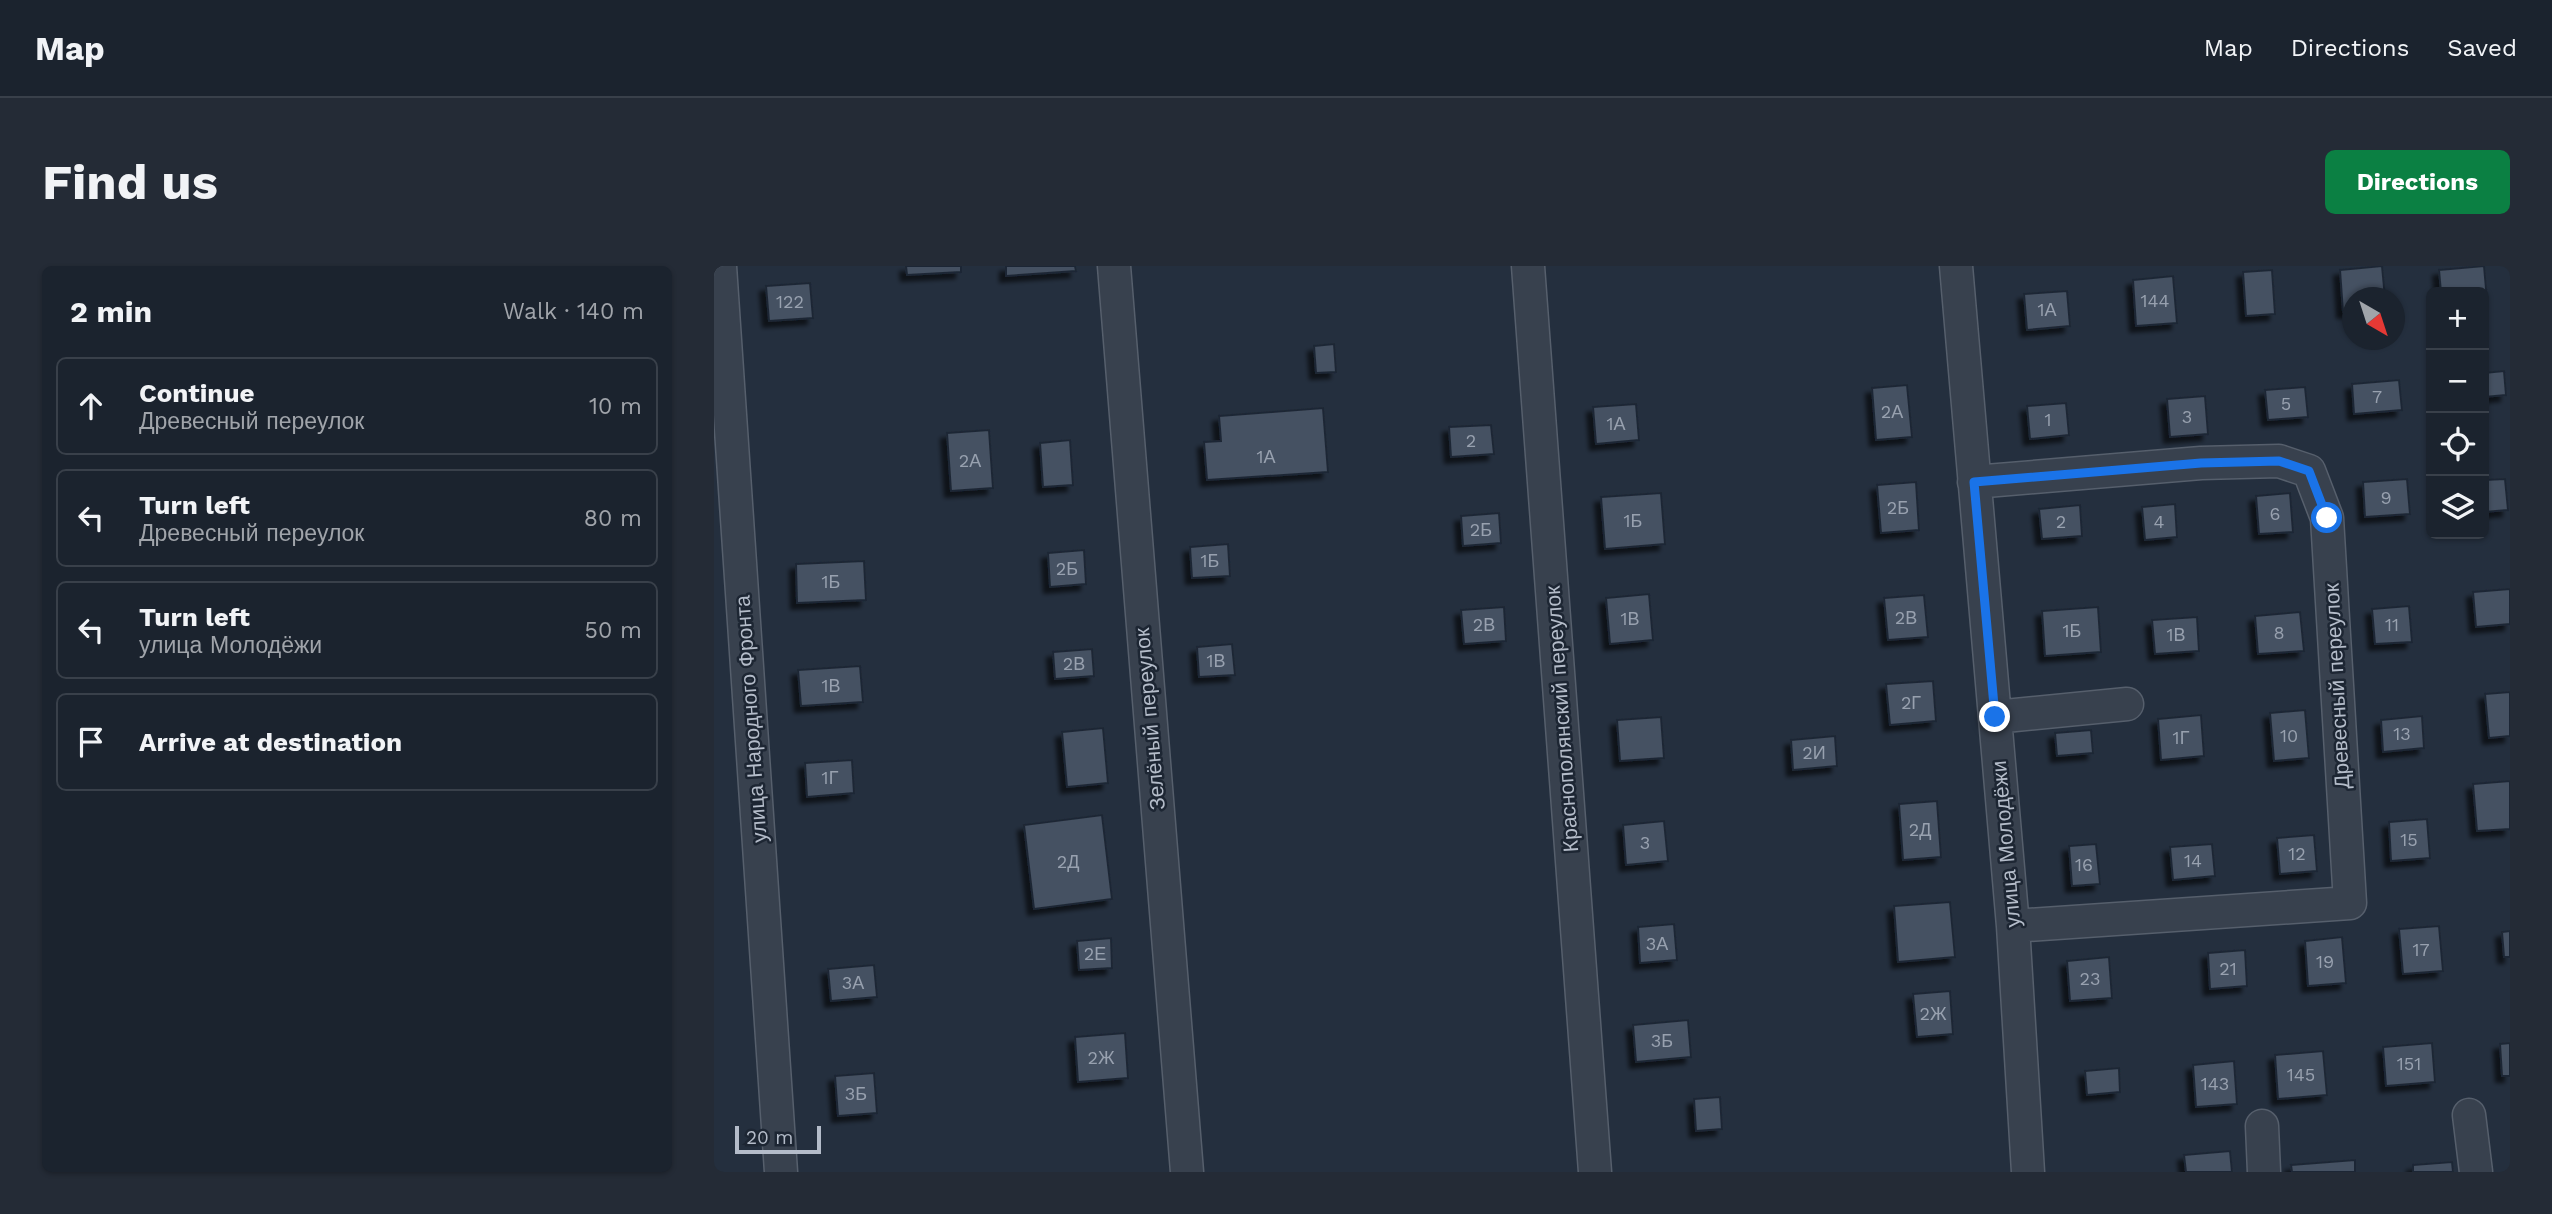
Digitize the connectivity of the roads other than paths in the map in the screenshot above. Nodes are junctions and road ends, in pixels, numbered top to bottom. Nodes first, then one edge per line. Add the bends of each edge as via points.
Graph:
1 (720, 266) edge
2 (1114, 266) edge
3 (1528, 266) edge
4 (1956, 266) edge
5 (1974, 482) junction
6 (2127, 704) dead end
7 (1995, 717) junction
8 (2013, 926) junction
9 (2469, 1115) dead end
10 (2262, 1126) dead end
11 (781, 1172) edge
12 (1186, 1172) edge
13 (1595, 1172) edge
14 (2028, 1172) edge
15 (2264, 1172) edge
16 (2476, 1172) edge

1 - 11 street, улица Народного Фронта
2 - 12 street, Зелёный переулок
3 - 13 street, Краснополянский переулок
4 - 5 street, улица Молодёжи
5 - 7 street, улица Молодёжи
5 - 8 street, Древесный переулок via 2279,461 2309,471 2327,518 2350,903
6 - 7 street
7 - 8 street, улица Молодёжи
8 - 14 street, улица Молодёжи
9 - 16 street
10 - 15 street

